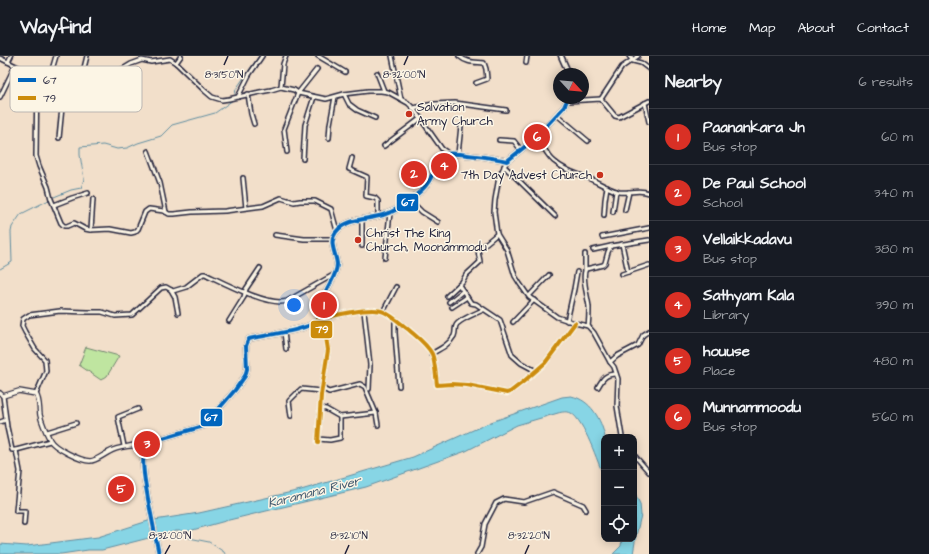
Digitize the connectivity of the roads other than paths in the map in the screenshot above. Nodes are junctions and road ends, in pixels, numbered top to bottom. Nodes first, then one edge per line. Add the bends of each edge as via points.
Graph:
1 (11, 56) edge
2 (56, 56) edge
3 (87, 56) edge
4 (167, 56) edge
5 (181, 56) edge
6 (262, 56) edge
7 (286, 56) edge
8 (318, 56) edge
9 (392, 56) edge
10 (459, 56) edge
11 (528, 56) edge
12 (561, 56) edge
13 (629, 56) edge
14 (638, 56) edge
15 (0, 58) edge
16 (170, 59) junction
17 (633, 60) junction
18 (8, 62) junction
19 (176, 62) junction
20 (526, 63) dead end
21 (15, 66) edge
22 (53, 66) edge
23 (84, 66) edge
24 (128, 66) edge
25 (566, 68) edge
26 (317, 69) dead end
27 (649, 69) edge
28 (344, 72) dead end
29 (377, 73) dead end
30 (10, 76) edge
31 (476, 83) dead end
32 (281, 87) junction
33 (384, 91) junction
34 (298, 93) junction
35 (248, 94) junction
36 (344, 94) junction
37 (0, 97) edge
38 (238, 97) junction
39 (314, 97) junction
40 (335, 98) junction
41 (401, 99) junction
42 (589, 99) edge
43 (601, 99) junction
44 (649, 101) edge
45 (645, 103) junction
46 (565, 104) edge
47 (413, 108) junction
48 (506, 110) dead end
49 (37, 112) edge
50 (62, 112) edge
51 (557, 115) junction
52 (374, 118) dead end
53 (421, 118) junction
54 (649, 122) edge
55 (254, 124) dead end
56 (461, 126) dead end
57 (537, 137) junction
58 (59, 138) dead end
59 (329, 138) dead end
60 (499, 140) dead end
61 (588, 141) dead end
62 (384, 146) dead end
63 (521, 150) junction
64 (148, 151) dead end
65 (287, 152) dead end
66 (448, 153) junction
67 (458, 154) junction
68 (352, 158) dead end
69 (303, 159) dead end
70 (507, 161) junction
71 (504, 166) junction
72 (243, 178) dead end
73 (607, 187) junction
74 (616, 191) junction
75 (629, 192) junction
76 (88, 193) dead end
77 (649, 193) edge
78 (93, 199) dead end
79 (410, 200) junction
80 (54, 205) junction
81 (246, 208) junction
82 (625, 210) dead end
83 (166, 212) junction
84 (612, 212) dead end
85 (390, 213) junction
86 (604, 215) dead end
87 (378, 216) junction
88 (555, 216) dead end
89 (362, 220) junction
90 (438, 222) dead end
91 (649, 228) edge
92 (91, 230) junction
93 (336, 231) junction
94 (497, 234) junction
95 (275, 235) dead end
96 (602, 237) dead end
97 (332, 240) junction
98 (649, 240) edge
99 (622, 244) junction
100 (362, 246) dead end
101 (611, 246) junction
102 (593, 250) dead end
103 (585, 254) dead end
104 (385, 258) dead end
105 (649, 266) edge
106 (260, 268) dead end
107 (585, 270) junction
108 (576, 272) dead end
109 (628, 272) junction
110 (335, 274) junction
111 (622, 274) dead end
112 (549, 275) dead end
113 (459, 285) junction
114 (396, 286) dead end
115 (171, 290) junction
116 (462, 291) junction
117 (245, 293) junction
118 (447, 296) dead end
119 (529, 296) junction
120 (467, 297) junction
121 (534, 300) junction
122 (449, 302) dead end
123 (452, 307) dead end
124 (483, 310) dead end
125 (364, 311) junction
126 (383, 312) junction
127 (178, 313) dead end
128 (395, 319) junction
129 (229, 320) dead end
130 (317, 320) junction
131 (567, 321) junction
132 (513, 322) dead end
133 (575, 324) junction
134 (588, 326) junction
135 (649, 331) edge
136 (284, 332) junction
137 (286, 349) dead end
138 (431, 354) junction
139 (610, 362) junction
140 (536, 371) junction
141 (616, 374) junction
142 (322, 386) junction
143 (399, 386) dead end
144 (598, 387) dead end
145 (369, 389) dead end
146 (321, 391) junction
147 (0, 393) edge
148 (36, 394) junction
149 (4, 396) junction
150 (320, 408) junction
151 (138, 409) dead end
152 (376, 413) junction
153 (291, 416) dead end
154 (340, 417) junction
155 (6, 420) junction
156 (0, 422) edge
157 (76, 423) dead end
158 (378, 425) dead end
159 (47, 432) junction
160 (622, 434) edge
161 (156, 440) junction
162 (50, 441) junction
163 (124, 446) junction
164 (16, 450) junction
165 (637, 458) edge
166 (649, 472) edge
167 (586, 510) dead end
168 (24, 524) dead end
169 (159, 554) edge
170 (477, 554) edge

1 - 18 street
2 - 22 street
3 - 23 street
4 - 16 street
5 - 19 street
6 - 38 street
7 - 32 street
8 - 28 street
9 - 41 street
10 - 31 street via 464,60 484,63 487,79
11 - 20 street
12 - 25 main road
13 - 17 street
14 - 17 street
15 - 18 street
16 - 19 street
16 - 24 street via 152,62 142,60
17 - 27 street
17 - 43 street via 622,67
18 - 21 street
19 - 38 street via 212,97 222,100
26 - 34 street
29 - 33 street
30 - 37 street
32 - 34 street
32 - 35 street
33 - 36 street
33 - 41 street
34 - 39 street
34 - 65 street via 284,129
35 - 38 street
35 - 55 street
36 - 40 street
36 - 52 street via 356,110
39 - 40 street
39 - 69 street via 305,125
40 - 59 street
41 - 47 street
42 - 43 street
43 - 45 street via 615,116 619,117
44 - 45 street
45 - 54 street
46 - 51 main road
47 - 48 street via 455,103
47 - 53 street
49 - 80 street via 36,156
50 - 58 street
51 - 57 main road
51 - 61 street
53 - 62 street
53 - 66 street via 442,149
56 - 67 street
57 - 63 main road
57 - 73 street via 554,162 570,172
60 - 63 street via 514,141
63 - 70 main road
64 - 83 street via 160,183
66 - 67 main road
66 - 79 main road via 441,158 428,183
67 - 70 main road
68 - 87 street via 349,169 367,177 366,196 378,201
70 - 71 street
71 - 88 street
71 - 94 street via 494,200
72 - 81 street
73 - 74 street
73 - 86 street
74 - 75 street
74 - 84 street
75 - 77 street via 639,190
75 - 82 street
76 - 80 street
78 - 92 street
79 - 85 main road
79 - 90 street via 422,212
80 - 92 street via 64,226 74,223
81 - 83 street via 174,214
81 - 93 street via 263,206 279,198 294,202 315,201 331,209
83 - 92 street via 146,210 134,233 110,229
85 - 87 main road
85 - 104 street
87 - 89 main road
89 - 93 main road via 346,223
89 - 100 street
91 - 96 street
93 - 97 main road
94 - 113 street via 479,249 480,262
94 - 119 street via 507,250 515,276
95 - 97 street
97 - 110 main road via 337,267
98 - 99 street
99 - 101 street
99 - 109 street
101 - 102 street
101 - 107 street via 603,265
103 - 107 street
105 - 109 street
106 - 117 street
107 - 134 street
108 - 131 street
109 - 111 street
110 - 117 street via 284,302 273,302
110 - 130 main road
112 - 119 street
113 - 116 street
113 - 118 street
114 - 126 street
115 - 117 street via 186,287 205,274
115 - 127 street
115 - 148 street via 161,288 132,315 60,311 24,318 22,326 35,349 45,360 46,371
116 - 120 street
116 - 122 street
117 - 129 street
119 - 121 street
120 - 123 street
120 - 140 street via 500,320 512,355
121 - 131 street
121 - 132 street
124 - 138 street via 459,322 449,342
125 - 126 street
125 - 130 street
125 - 145 street via 370,365
126 - 128 street
128 - 138 street via 418,337
128 - 143 street
130 - 136 main road
130 - 142 street via 326,337 328,350
131 - 133 street
133 - 134 street
133 - 140 street
134 - 139 street
135 - 139 street via 642,335 638,345
136 - 137 street
136 - 161 main road via 248,341 245,376 204,426
138 - 140 street via 437,385 467,385 507,393
139 - 141 street
141 - 144 street via 604,377
141 - 160 street
142 - 146 street
142 - 152 street via 329,392 360,384 365,387
146 - 150 street
146 - 153 street via 301,389 289,402
147 - 149 street
148 - 149 street via 19,391
148 - 159 street
149 - 155 street
150 - 154 street
150 - 154 street via 318,440 340,438
151 - 163 street via 118,417
152 - 154 street
152 - 158 street
155 - 156 street
155 - 164 street via 12,450
157 - 159 street
159 - 162 street
161 - 163 street
161 - 169 main road via 149,443 144,453 144,480
162 - 163 street via 63,451 90,461
162 - 164 street
164 - 168 street via 20,471 16,511 24,511
165 - 166 street
167 - 170 street via 583,505 553,492 524,502 504,499 496,503 485,524 481,547

